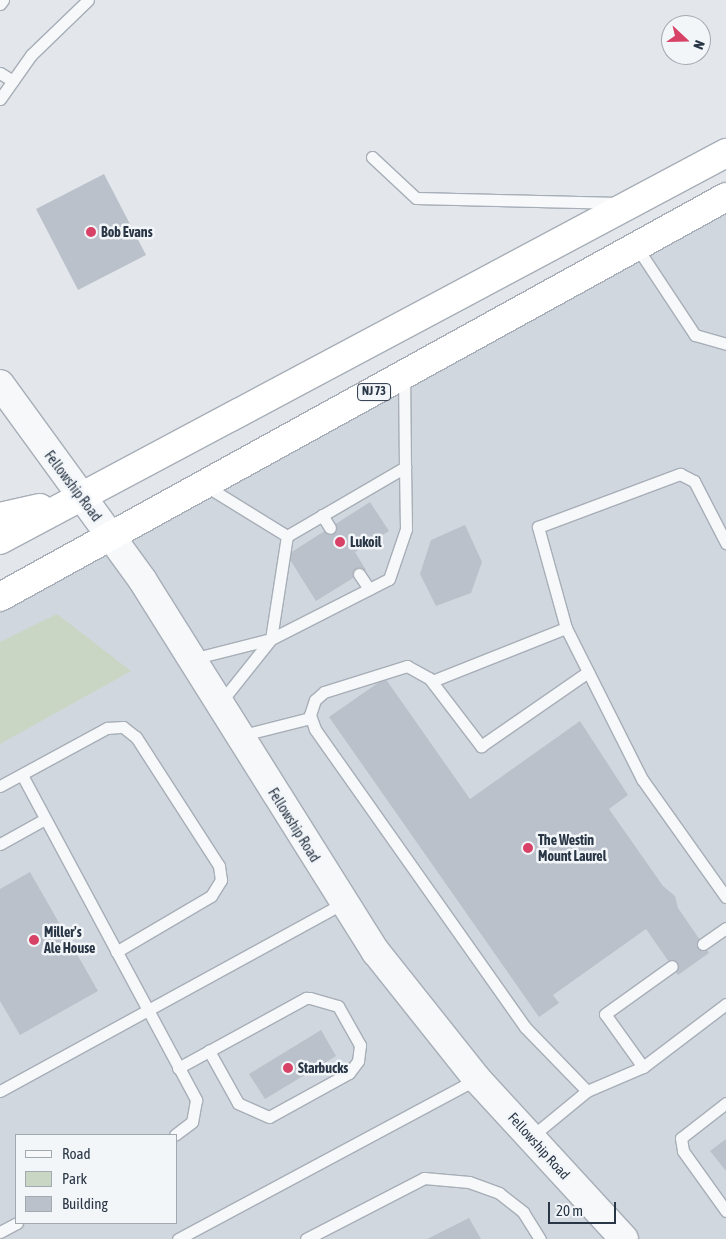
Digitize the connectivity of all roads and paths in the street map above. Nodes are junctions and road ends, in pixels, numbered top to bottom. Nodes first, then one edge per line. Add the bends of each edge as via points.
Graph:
1 (3, 0) edge
2 (88, 0) edge
3 (0, 4) edge
4 (0, 73) edge
5 (13, 81) junction
6 (0, 99) edge
7 (726, 153) edge
8 (372, 157) dead end
9 (726, 197) edge
10 (633, 203) junction
11 (636, 246) junction
12 (726, 344) edge
13 (404, 376) junction
14 (0, 384) edge
15 (405, 467) junction
16 (204, 485) junction
17 (81, 498) junction
18 (322, 516) junction
19 (0, 517) edge
20 (330, 528) dead end
21 (111, 536) junction
22 (287, 536) junction
23 (0, 540) edge
24 (726, 543) edge
25 (359, 574) dead end
26 (369, 590) junction
27 (0, 597) edge
28 (566, 628) junction
29 (271, 639) junction
30 (190, 659) junction
31 (588, 672) junction
32 (432, 682) junction
33 (218, 705) junction
34 (310, 718) junction
35 (238, 736) junction
36 (22, 774) junction
37 (0, 786) edge
38 (46, 819) junction
39 (0, 844) edge
40 (726, 896) edge
41 (343, 903) junction
42 (726, 928) edge
43 (703, 944) dead end
44 (116, 952) junction
45 (672, 966) dead end
46 (726, 1004) edge
47 (148, 1011) junction
48 (209, 1051) junction
49 (643, 1067) junction
50 (178, 1068) junction
51 (477, 1079) junction
52 (0, 1090) edge
53 (587, 1090) junction
54 (726, 1104) edge
55 (177, 1134) edge
56 (531, 1137) junction
57 (726, 1211) edge
58 (15, 1224) edge
59 (0, 1232) edge
60 (178, 1239) edge
61 (306, 1239) edge
62 (540, 1239) edge
63 (624, 1239) edge

1 - 3 lane
2 - 5 lane via 55,28
4 - 5 lane
5 - 6 lane
7 - 10 highway
8 - 10 lane via 416,198
9 - 11 highway, NJ 73
10 - 17 highway
11 - 12 lane via 696,335
11 - 13 highway, NJ 73
13 - 15 lane
13 - 16 highway, NJ 73
14 - 17 street, Fellowship Road
15 - 18 lane
15 - 26 lane via 406,529 389,579
16 - 21 highway, NJ 73
16 - 22 lane
17 - 19 highway
17 - 21 street, Fellowship Road
17 - 23 highway
18 - 20 lane
18 - 22 lane
21 - 27 highway, NJ 73
21 - 30 street, Fellowship Road
22 - 29 lane
24 - 28 lane via 694,482 680,474 538,527
25 - 26 lane
26 - 29 lane
28 - 31 lane
28 - 32 lane
29 - 30 lane
29 - 33 lane
30 - 33 street, Fellowship Road
31 - 32 lane via 481,746
31 - 40 lane via 642,779
32 - 34 lane via 415,668 398,666 322,694 313,703
33 - 35 street, Fellowship Road
34 - 35 lane
34 - 53 lane via 525,1027
35 - 41 street, Fellowship Road
36 - 37 lane
36 - 38 lane
36 - 44 lane via 108,728 126,728 136,737 219,866 220,883 213,894
38 - 39 lane
38 - 44 lane
41 - 47 lane
41 - 51 street, Fellowship Road via 406,992
42 - 43 lane
44 - 47 lane
45 - 49 lane via 605,1014
46 - 49 lane
47 - 50 lane
47 - 52 lane
48 - 48 lane via 306,998 323,998 341,1009 359,1041 358,1060 349,1074 269,1117 238,1103
48 - 50 lane
49 - 53 lane
50 - 55 lane via 196,1108 190,1126
51 - 56 street, Fellowship Road
51 - 60 lane
53 - 56 lane
54 - 57 lane via 681,1138 683,1151
56 - 63 street, Fellowship Road
58 - 59 lane
61 - 62 lane via 424,1178 469,1182 499,1193 524,1212

